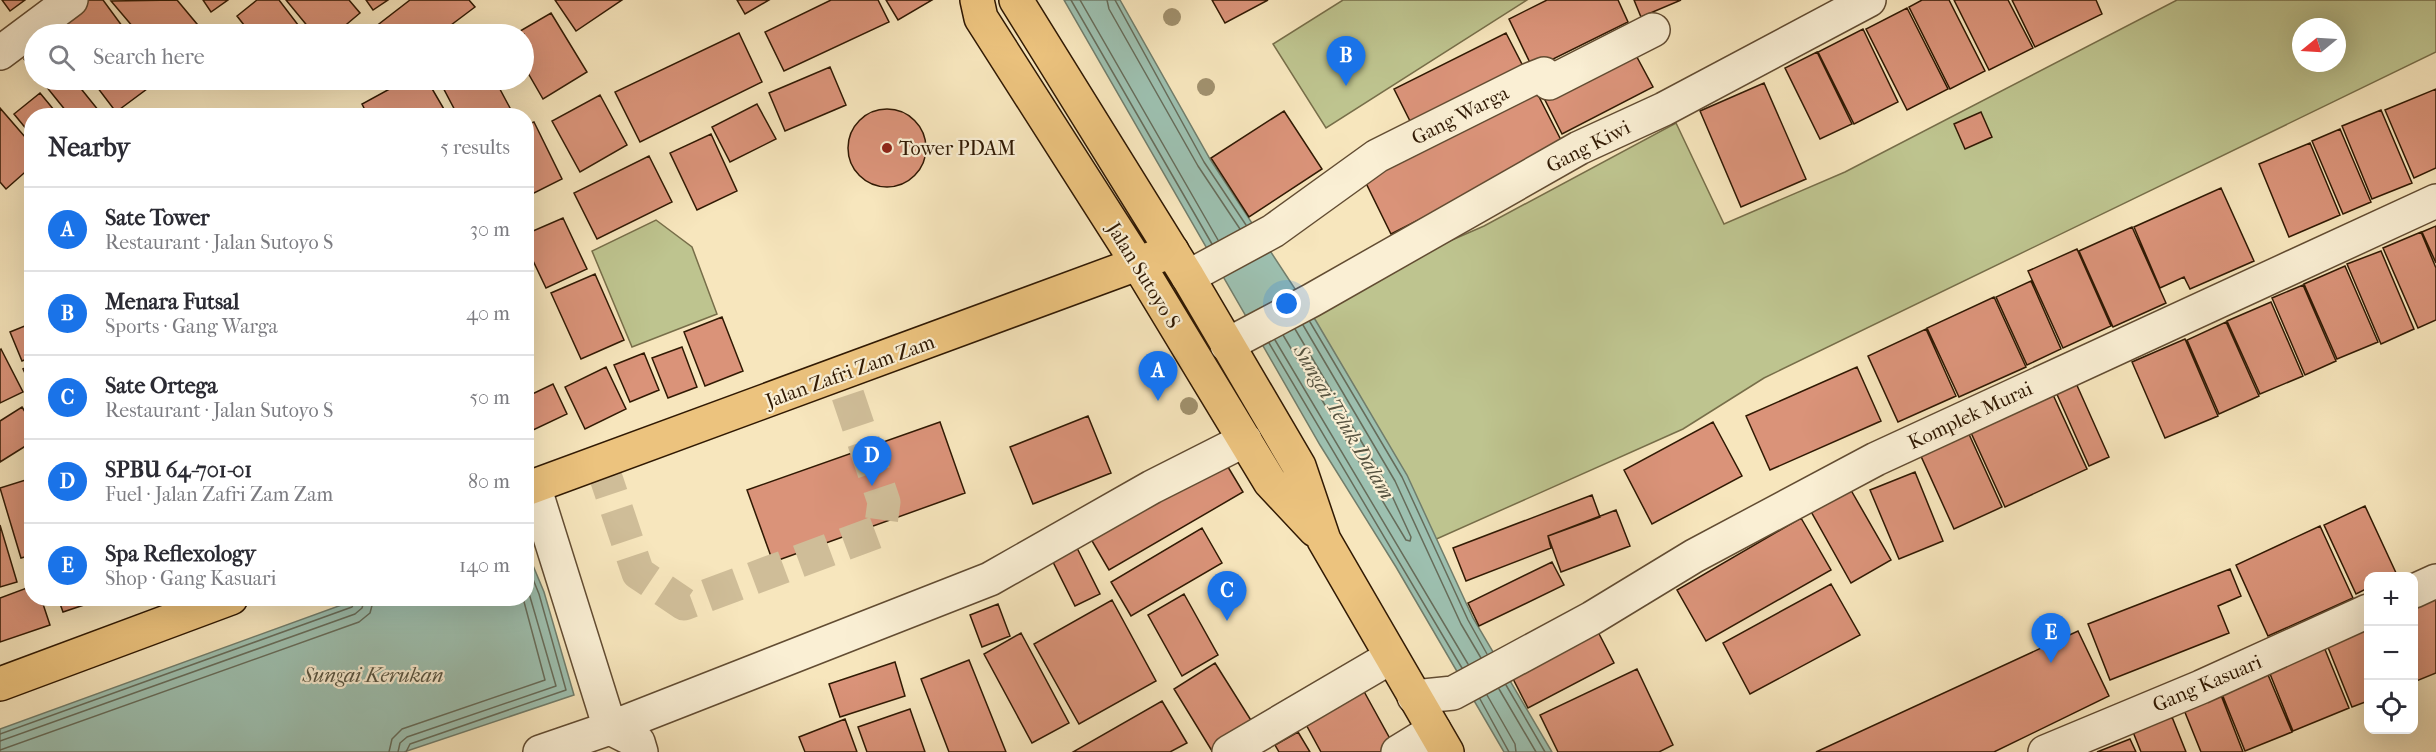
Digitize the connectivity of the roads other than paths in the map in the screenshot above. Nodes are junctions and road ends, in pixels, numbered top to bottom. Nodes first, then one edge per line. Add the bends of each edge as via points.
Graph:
1 (71, 0) edge
2 (977, 0) edge
3 (1016, 0) edge
4 (1869, 0) edge
5 (39, 24) edge
6 (1653, 30) dead end
7 (24, 35) edge
8 (0, 53) edge
9 (2436, 201) edge
10 (1138, 264) junction
11 (1189, 264) junction
12 (1239, 339) junction
13 (1245, 440) junction
14 (534, 486) edge
15 (534, 499) edge
16 (1324, 540) junction
17 (2436, 581) edge
18 (2418, 589) edge
19 (210, 606) edge
20 (2364, 613) edge
21 (1391, 657) junction
22 (0, 684) edge
23 (1414, 697) junction
24 (610, 728) junction
25 (1441, 741) edge
26 (540, 752) edge
27 (641, 752) edge
28 (1229, 752) edge
29 (1398, 752) edge
30 (2045, 752) edge

1 - 5 street
2 - 10 main road, Jalan Sutoyo S via 981,18
3 - 11 main road, Jalan Sutoyo S
4 - 12 street, Gang Kiwi via 1664,109 1579,148
6 - 11 street, Gang Warga via 1549,83 1544,74 1529,80 1377,156 1273,231
7 - 8 street
9 - 23 street, Komplek Murai via 1876,459 1694,556 1519,659 1453,693
10 - 11 main road, Jalan Zafri Zam Zam
10 - 13 main road, Jalan Sutoyo S
10 - 14 main road, Jalan Zafri Zam Zam
11 - 12 main road, Jalan Sutoyo S
12 - 16 main road, Jalan Sutoyo S via 1299,466
13 - 16 main road, Jalan Sutoyo S via 1270,482
13 - 24 street via 990,579
15 - 24 street
16 - 21 main road, Jalan Sutoyo S
17 - 18 street
19 - 22 main road
20 - 30 street, Gang Kasuari
21 - 23 main road, Jalan Sutoyo S
21 - 28 street
23 - 25 main road, Jalan Sutoyo S
24 - 26 street
24 - 27 street via 638,742
25 - 29 street

